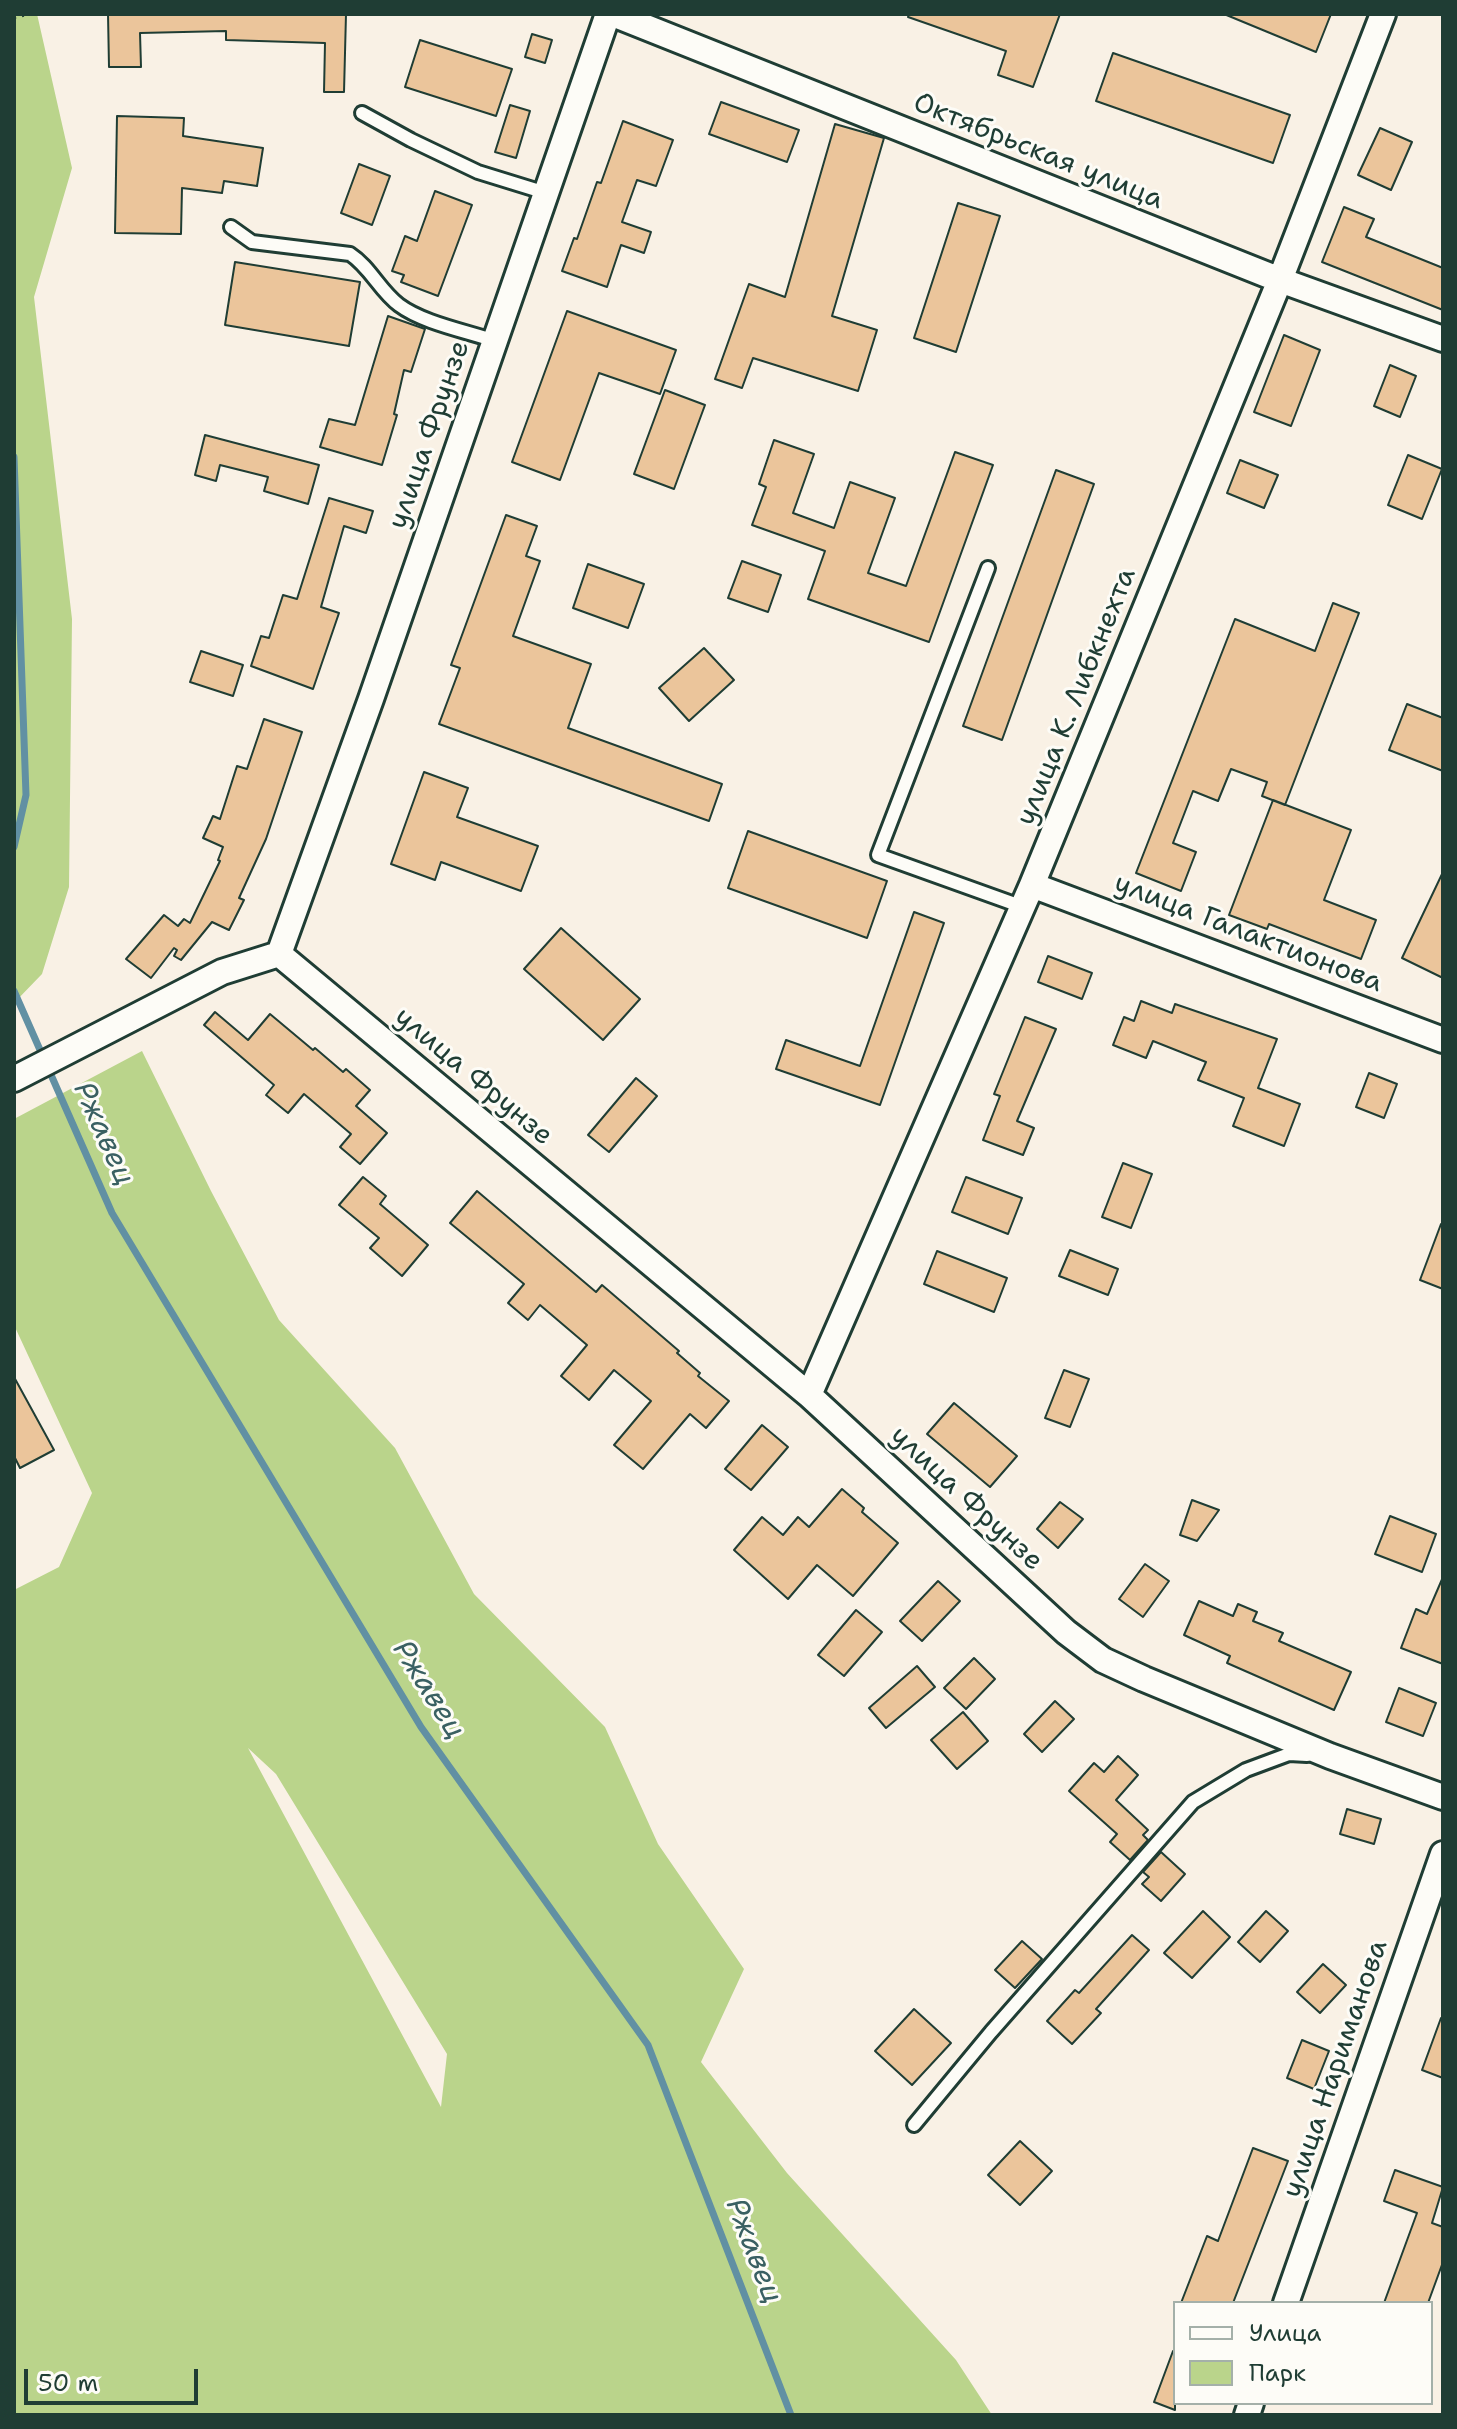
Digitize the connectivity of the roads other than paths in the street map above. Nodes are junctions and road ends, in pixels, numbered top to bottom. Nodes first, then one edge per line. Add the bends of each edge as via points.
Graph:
1 (610, 14) edge
2 (1383, 14) edge
3 (362, 113) dead end
4 (546, 193) junction
5 (231, 227) dead end
6 (1280, 280) junction
7 (1443, 339) edge
8 (495, 341) junction
9 (988, 568) dead end
10 (1027, 896) junction
11 (279, 954) junction
12 (1443, 1040) edge
13 (14, 1079) edge
14 (809, 1395) junction
15 (1330, 1756) junction
16 (1443, 1797) edge
17 (1443, 1854) edge
18 (914, 2125) dead end
19 (1287, 2301) edge

1 - 4 street, улица Фрунзе
1 - 6 street, Октябрьская улица
2 - 6 street, улица К. Либкнехта
3 - 4 lane via 478,172
4 - 8 street, улица Фрунзе
5 - 8 lane via 252,242 350,254 398,304
6 - 7 street, Октябрьская улица
6 - 10 street, улица К. Либкнехта
8 - 11 street, улица Фрунзе
9 - 10 lane via 878,855
10 - 12 street, улица Галактионова
10 - 14 street, улица К. Либкнехта
11 - 13 street via 222,972
11 - 14 street, улица Фрунзе
14 - 15 street, улица Фрунзе via 1103,1660
15 - 16 street, улица Фрунзе
15 - 18 lane via 1289,1754 1246,1770 1193,1802
17 - 19 street, улица Нариманова

